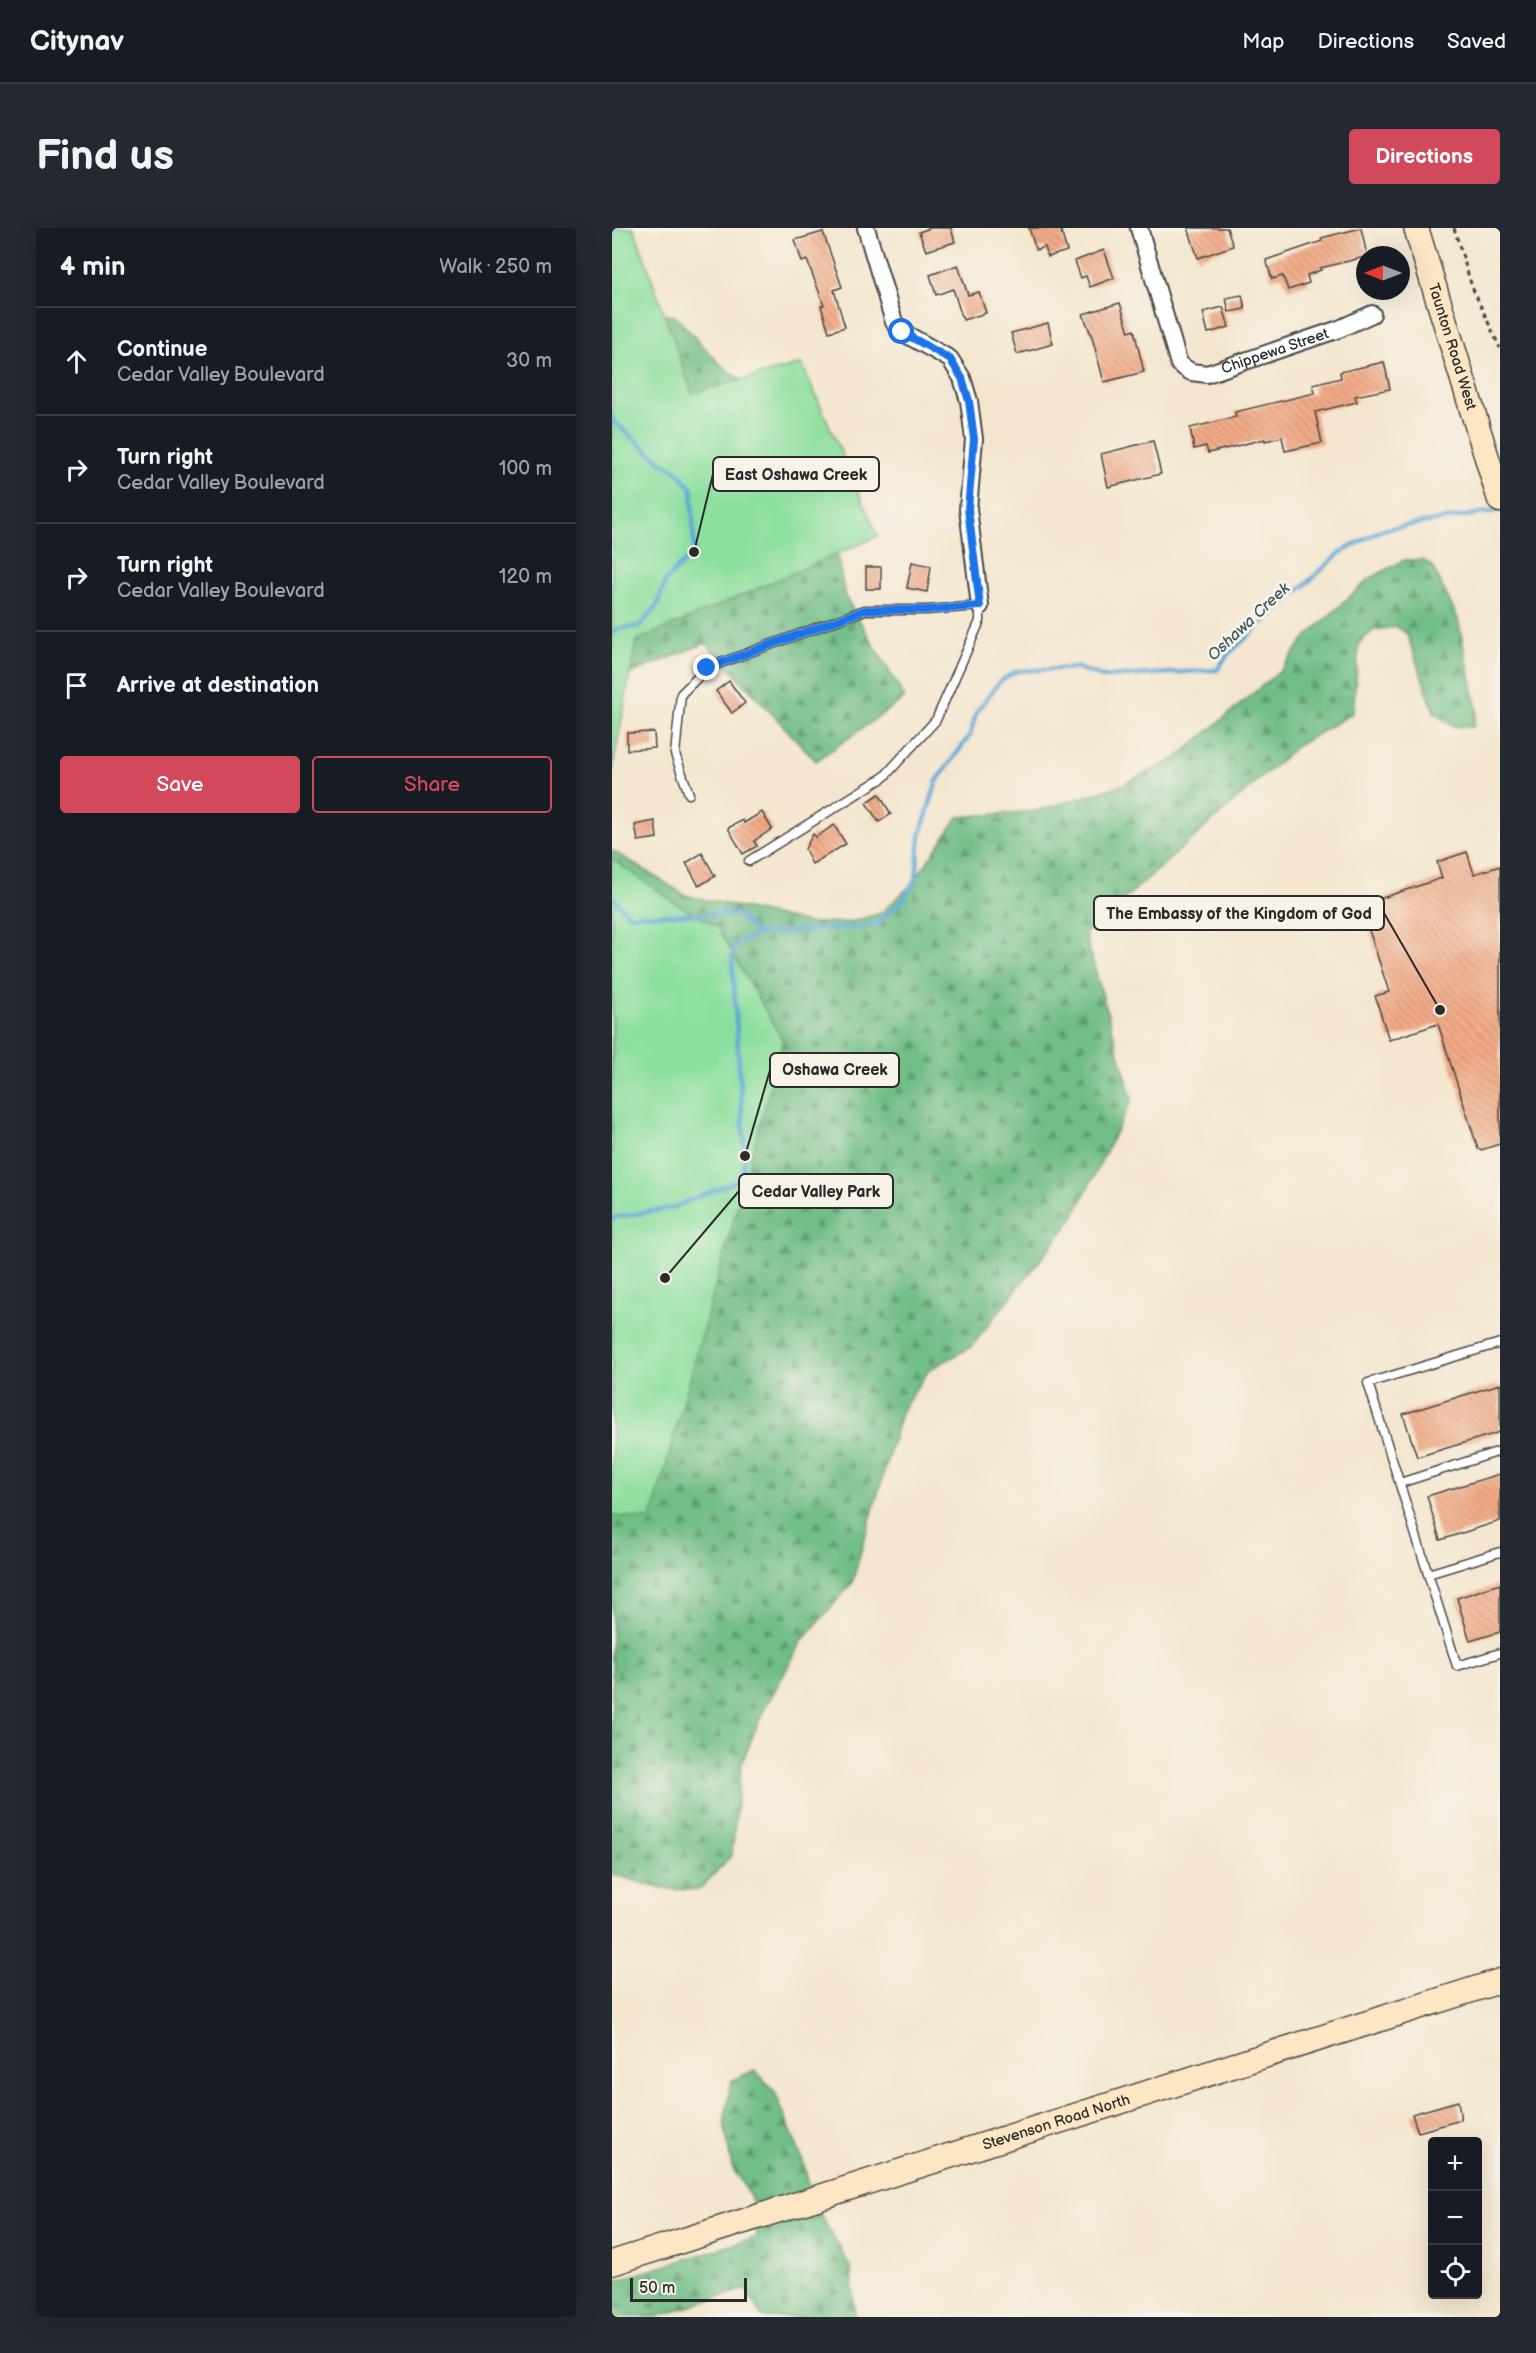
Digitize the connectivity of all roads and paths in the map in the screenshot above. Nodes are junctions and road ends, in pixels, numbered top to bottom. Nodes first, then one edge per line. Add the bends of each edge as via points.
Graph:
1 (867, 228) edge
2 (1139, 228) edge
3 (1416, 228) edge
4 (1454, 228) edge
5 (1372, 314) dead end
6 (1500, 348) edge
7 (1500, 500) edge
8 (980, 606) junction
9 (689, 794) dead end
10 (749, 861) dead end
11 (1500, 1343) edge
12 (1500, 1451) edge
13 (1400, 1484) junction
14 (1500, 1551) edge
15 (1428, 1574) junction
16 (1500, 1653) edge
17 (1500, 1981) edge
18 (612, 2263) edge

1 - 8 street via 894,322 902,332 950,359 962,378 969,401 974,439 968,509
2 - 5 street, Chippewa Street via 1179,364 1191,372 1207,374
3 - 7 street, Taunton Road West
4 - 6 path via 1472,287
8 - 9 lane via 865,610 707,668 681,694 675,754
8 - 10 lane via 980,621 936,720 884,777
11 - 13 lane via 1368,1383
12 - 13 lane
13 - 15 lane
14 - 15 lane
15 - 16 lane via 1457,1666
17 - 18 street, Stevenson Road North

